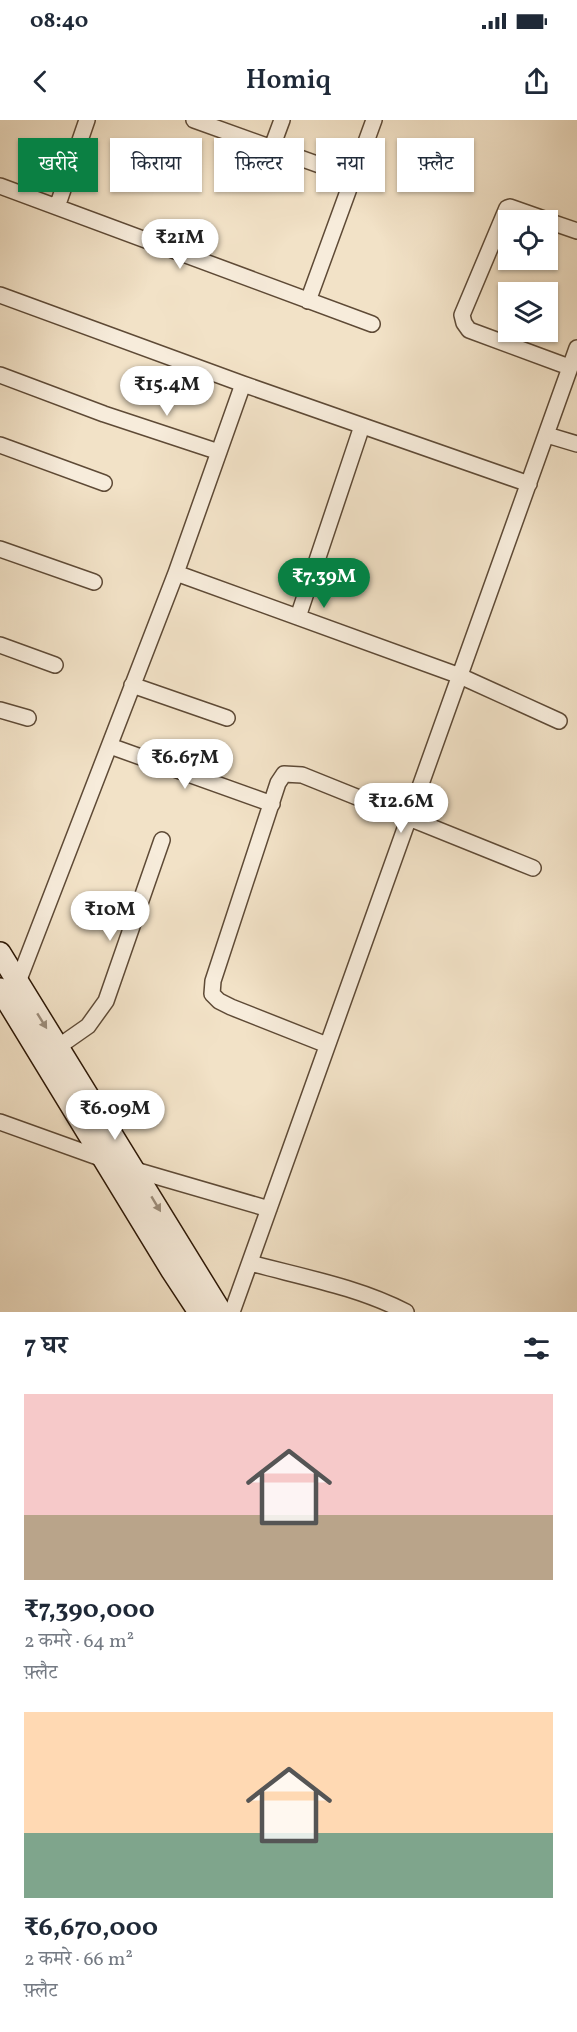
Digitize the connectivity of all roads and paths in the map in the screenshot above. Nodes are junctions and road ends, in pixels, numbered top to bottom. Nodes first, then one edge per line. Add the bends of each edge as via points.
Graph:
1 (87, 120) edge
2 (194, 120) edge
3 (282, 120) edge
4 (374, 120) edge
5 (246, 138) edge
6 (275, 138) edge
7 (367, 138) edge
8 (0, 186) edge
9 (348, 192) edge
10 (57, 207) junction
11 (558, 225) edge
12 (498, 229) edge
13 (577, 231) edge
14 (0, 295) edge
15 (308, 301) junction
16 (372, 324) dead end
17 (577, 348) edge
18 (569, 367) junction
19 (0, 375) edge
20 (243, 384) junction
21 (362, 426) junction
22 (547, 435) junction
23 (577, 444) edge
24 (0, 445) edge
25 (219, 452) junction
26 (104, 483) dead end
27 (529, 484) junction
28 (0, 549) edge
29 (176, 573) junction
30 (94, 582) dead end
31 (298, 617) junction
32 (0, 645) edge
33 (55, 665) dead end
34 (460, 676) junction
35 (132, 685) junction
36 (0, 710) edge
37 (28, 718) dead end
38 (227, 718) dead end
39 (559, 721) dead end
40 (110, 746) junction
41 (272, 804) junction
42 (408, 819) junction
43 (162, 840) dead end
44 (533, 868) dead end
45 (0, 953) edge
46 (9, 986) edge
47 (327, 1045) junction
48 (58, 1047) junction
49 (0, 1122) edge
50 (103, 1159) junction
51 (135, 1170) junction
52 (269, 1209) junction
53 (250, 1263) junction
54 (199, 1312) edge
55 (221, 1312) edge
56 (232, 1312) edge
57 (406, 1312) edge

1 - 10 street
2 - 5 street
3 - 6 street
4 - 7 street
8 - 10 street
9 - 15 street
10 - 15 street
11 - 13 street
12 - 18 street via 462,315 464,323 469,330
14 - 20 street
15 - 16 street
17 - 18 street
18 - 22 street
19 - 25 street
20 - 21 street
20 - 25 street
21 - 27 street
21 - 31 street
22 - 23 street
22 - 27 street
24 - 26 street
25 - 29 street
27 - 34 street
28 - 30 street
29 - 31 street
29 - 35 street
31 - 34 street
32 - 33 street
34 - 39 street
34 - 42 street
35 - 38 street
35 - 40 street
36 - 37 street
40 - 41 street
40 - 46 street
41 - 42 street via 284,774 302,775
41 - 47 street via 212,994 231,1007
42 - 44 street
42 - 47 street
43 - 48 street via 106,1001 88,1026
45 - 46 main road
46 -> 48 main road
46 - 50 main road
47 - 52 street
48 - 51 main road
49 - 50 street
50 - 54 main road
51 - 52 street
51 -> 55 main road
52 - 53 street
53 - 56 street
53 - 57 street via 350,1290

